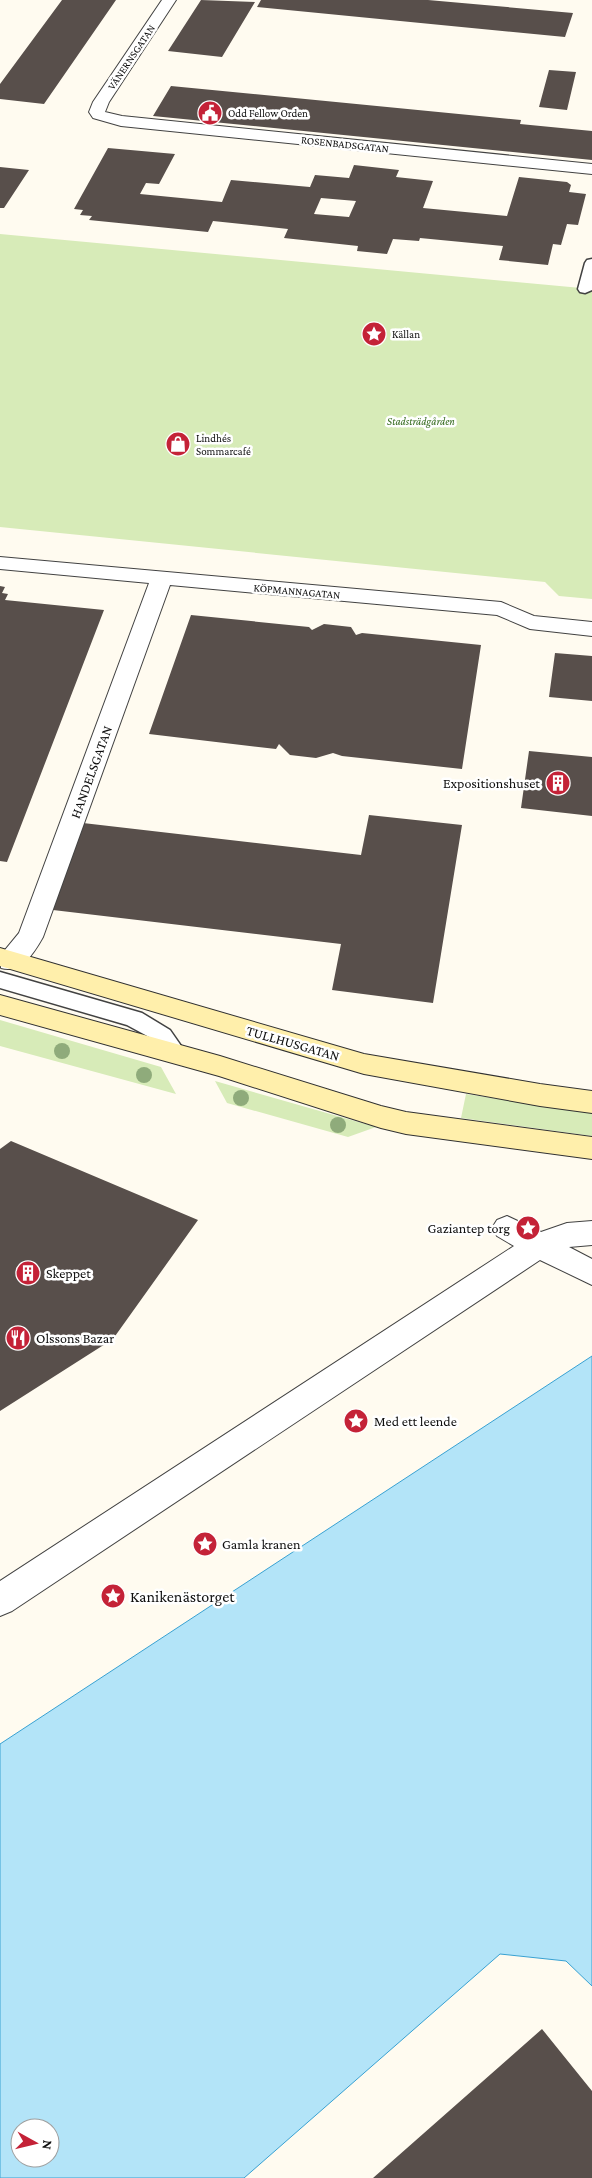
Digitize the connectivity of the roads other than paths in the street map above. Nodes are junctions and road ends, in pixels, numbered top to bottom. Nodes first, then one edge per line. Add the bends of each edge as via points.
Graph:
1 (169, 0) edge
2 (99, 115) joint
3 (592, 169) edge
4 (592, 263) edge
5 (586, 288) dead end
6 (0, 563) edge
7 (162, 578) junction
8 (592, 629) edge
9 (3, 966) edge
10 (0, 1005) edge
11 (176, 1054) junction
12 (592, 1102) edge
13 (592, 1148) edge
14 (507, 1228) dead end
15 (592, 1232) edge
16 (539, 1246) junction
17 (592, 1274) edge
18 (0, 1600) edge

1 - 2 street, VÄNERNSGATAN via 101,102
2 - 3 street, ROSENBADSGATAN via 121,120
4 - 5 lane
6 - 7 street, KÖPMANNAGATAN
7 - 8 street, KÖPMANNAGATAN via 501,609 530,622
7 - 9 street, HANDELSGATAN via 30,938
9 - 11 lane via 143,1023 164,1035
9 - 12 street, TULLHUSGATAN via 364,1064
10 - 11 street
11 - 13 street via 406,1123
14 - 16 street
15 - 16 street via 555,1237
16 - 17 street
16 - 18 street

